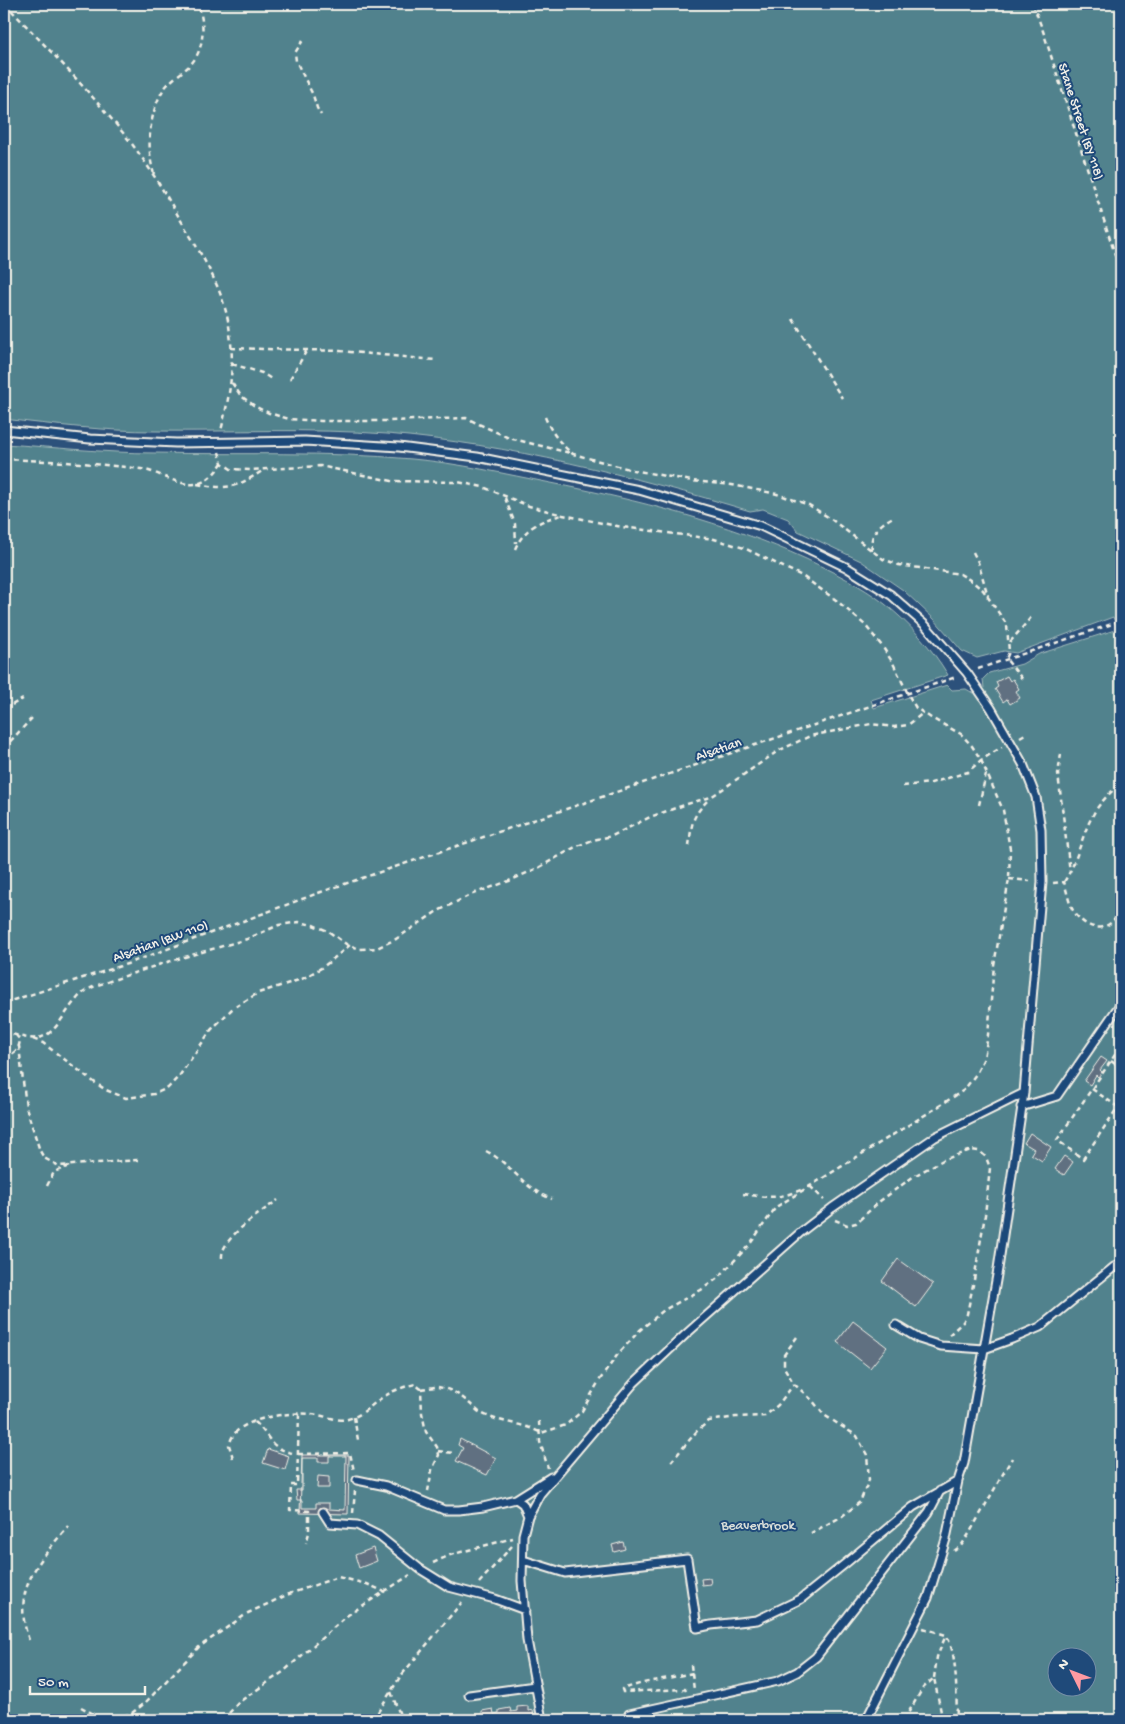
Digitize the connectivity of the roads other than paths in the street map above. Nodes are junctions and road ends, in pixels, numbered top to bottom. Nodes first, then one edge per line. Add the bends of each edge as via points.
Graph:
1 (4, 430) edge
2 (1121, 1003) edge
3 (1024, 1093) junction
4 (1022, 1108) junction
5 (1121, 1264) edge
6 (896, 1325) dead end
7 (984, 1349) junction
8 (556, 1474) junction
9 (357, 1480) road end
10 (958, 1481) junction
11 (940, 1491) junction
12 (516, 1499) junction
13 (323, 1512) dead end
14 (528, 1516) junction
15 (524, 1560) junction
16 (525, 1610) junction
17 (534, 1686) junction
18 (469, 1695) dead end
19 (629, 1714) dead end
20 (542, 1720) edge
21 (866, 1720) edge

1 - 3 lane via 90,440 176,443 305,441 399,446 477,457 639,490 761,526 846,567 891,595 925,625 967,673 1024,764 1036,797 1041,830 1042,882
2 - 4 lane via 1057,1096
3 - 4 lane
3 - 8 lane via 935,1137 801,1232 634,1384
4 - 7 lane
5 - 7 lane via 1040,1327
6 - 7 lane via 919,1339 941,1346
7 - 10 lane
8 - 12 lane
8 - 14 lane
9 - 12 lane via 386,1486 444,1510 484,1507
10 - 11 lane
10 - 21 lane via 928,1598
11 - 15 lane via 912,1507 801,1599 757,1620 697,1628 688,1559 565,1572
11 - 19 lane via 929,1512 816,1657 797,1672 778,1681
12 - 14 lane via 524,1504
13 - 16 lane via 330,1523 356,1524 379,1536 449,1587
14 - 15 lane via 523,1535
15 - 16 lane
16 - 17 lane
17 - 18 lane
17 - 20 lane

